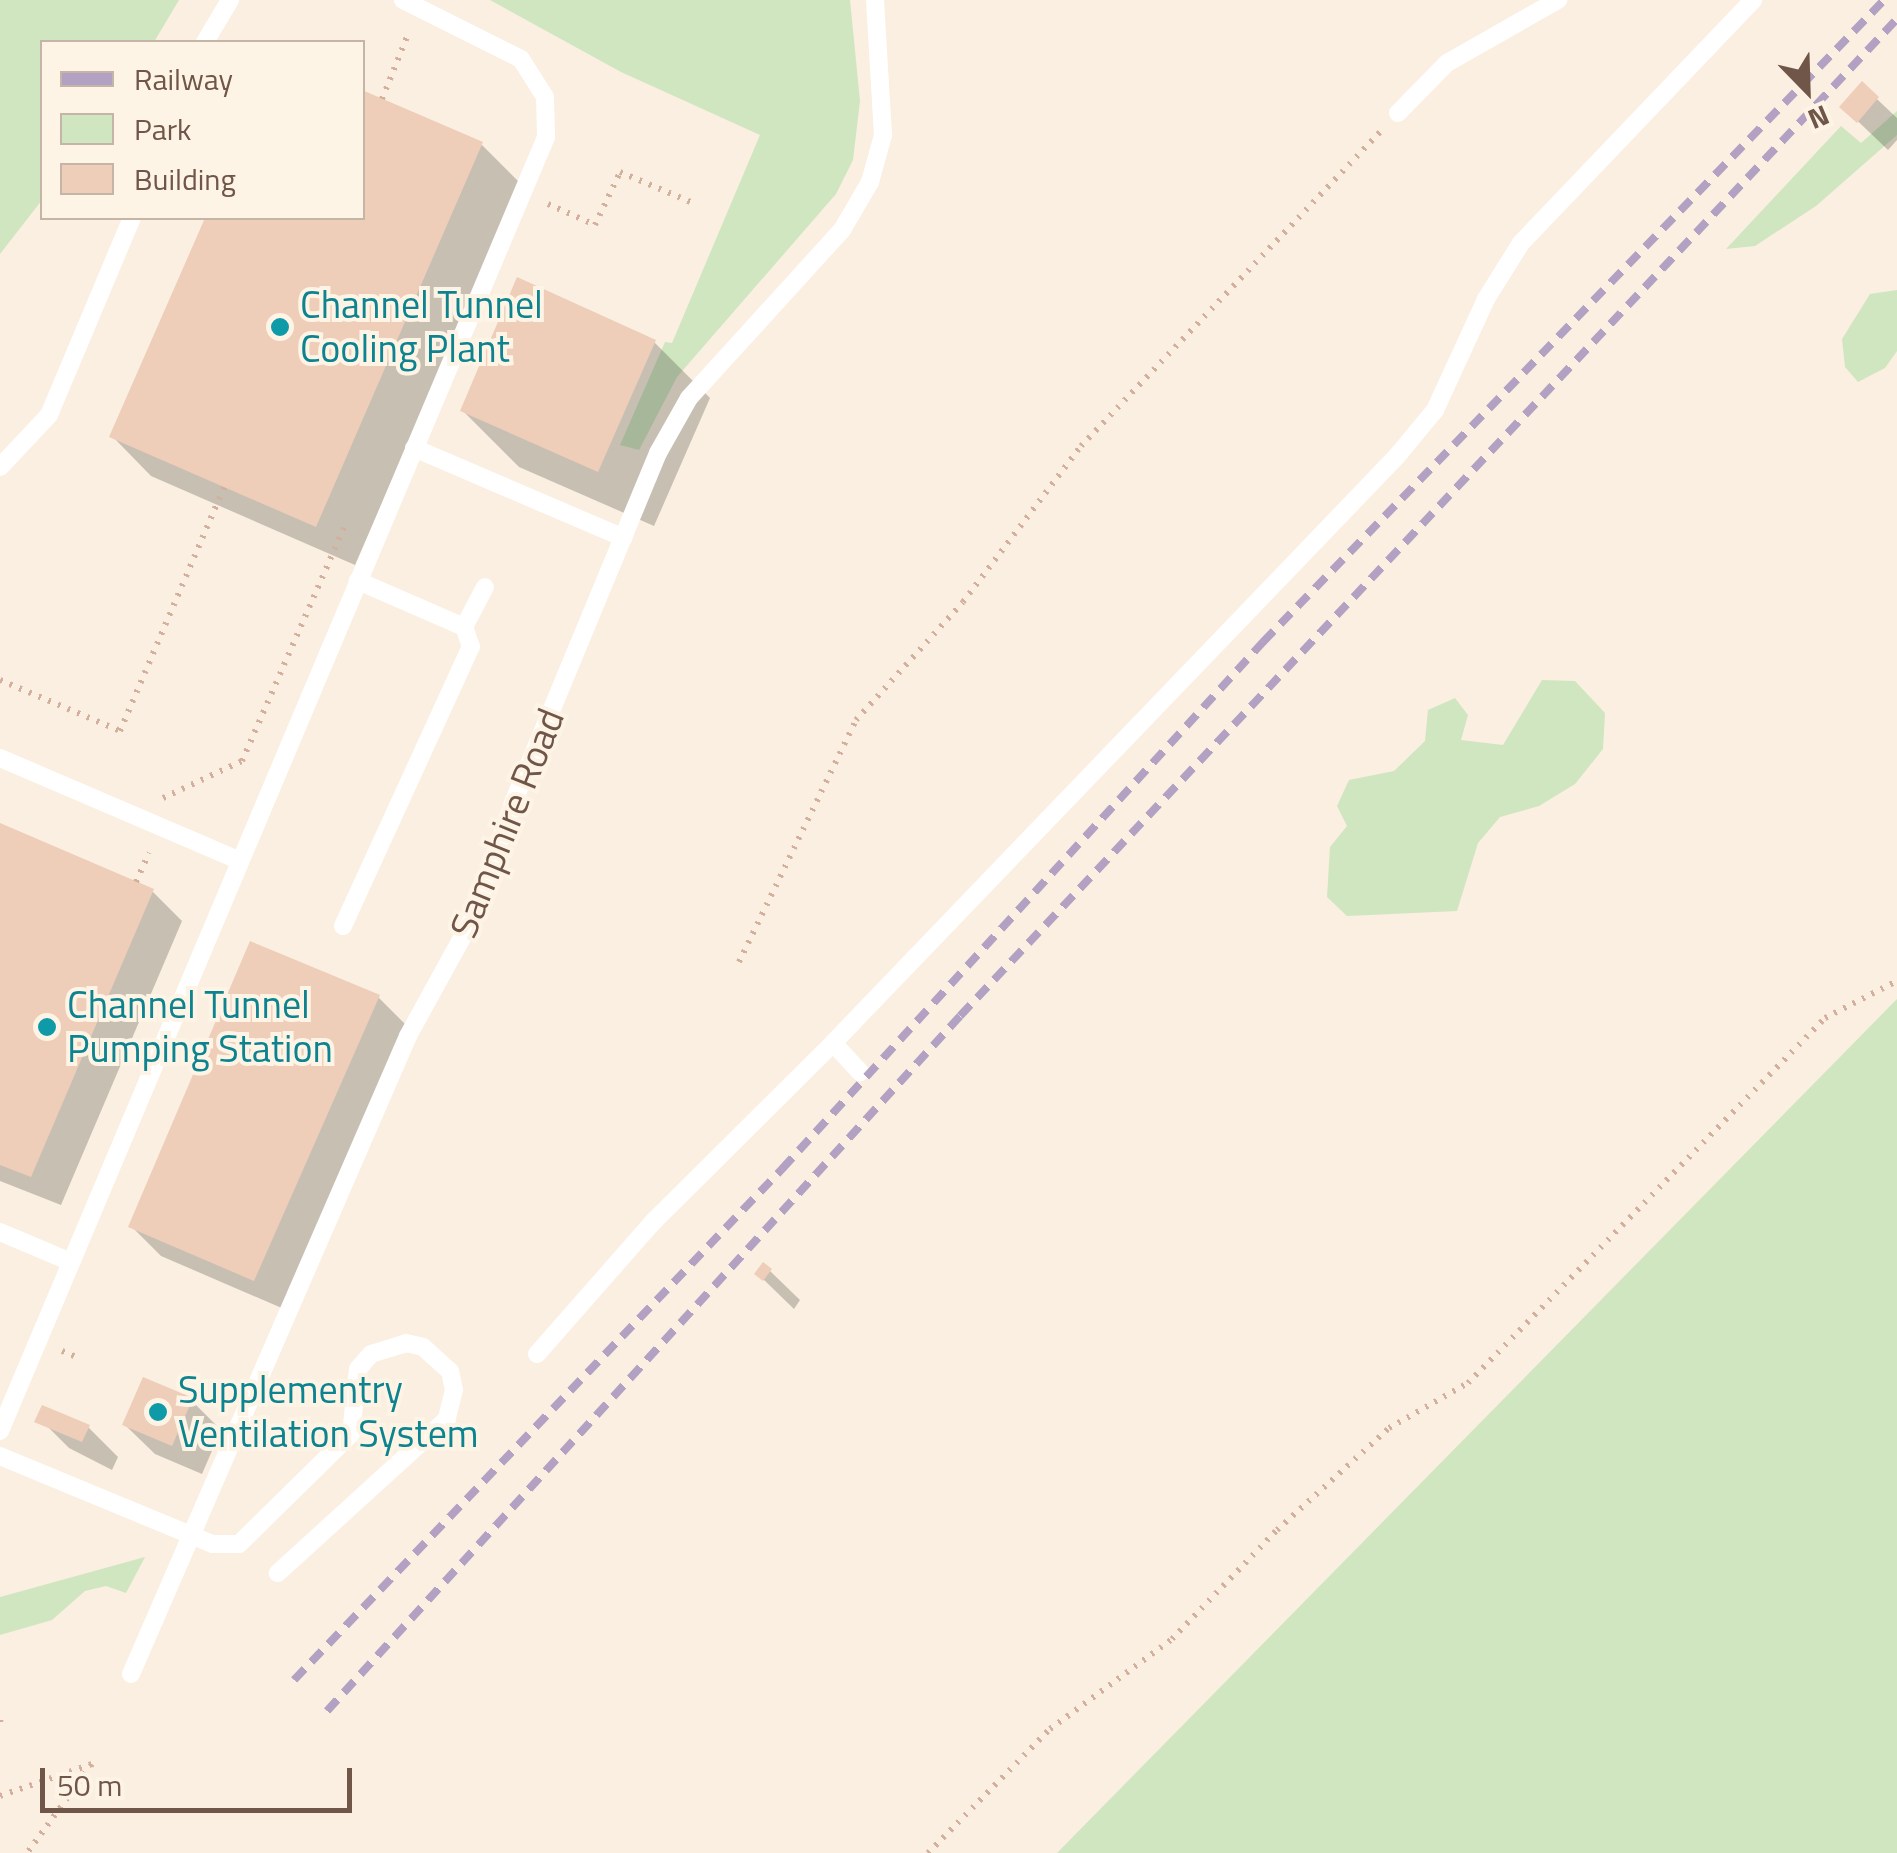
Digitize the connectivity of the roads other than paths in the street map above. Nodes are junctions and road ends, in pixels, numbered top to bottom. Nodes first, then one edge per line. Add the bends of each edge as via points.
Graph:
1 (230, 0) edge
2 (874, 0) edge
3 (1558, 0) edge
4 (1753, 0) edge
5 (412, 4) edge
6 (206, 40) edge
7 (1398, 113) road end
8 (131, 220) edge
9 (414, 448) junction
10 (0, 467) edge
11 (624, 538) junction
12 (358, 581) junction
13 (485, 586) dead end
14 (464, 627) junction
15 (0, 758) edge
16 (240, 861) junction
17 (343, 926) dead end
18 (833, 1044) junction
19 (860, 1072) dead end
20 (0, 1232) edge
21 (71, 1262) junction
22 (537, 1354) dead end
23 (0, 1431) edge
24 (0, 1456) edge
25 (278, 1573) dead end
26 (132, 1674) dead end

1 - 6 lane
2 - 11 lane, Samphire Road via 883,135 870,182 842,230 689,398
3 - 7 lane via 1447,64
4 - 18 lane via 1521,243 1423,426
5 - 9 lane via 501,45 536,76 549,119
8 - 10 lane via 49,415
9 - 11 lane
9 - 12 lane
11 - 26 lane, Samphire Road via 472,918 408,1036
12 - 14 lane
12 - 16 lane
13 - 14 lane
14 - 17 lane via 472,646
15 - 16 lane
16 - 21 lane
18 - 19 lane
18 - 22 lane via 654,1220
20 - 21 lane
21 - 23 lane
24 - 25 lane via 212,1544 240,1544 351,1434 358,1369 370,1354 406,1342 423,1347 450,1371 454,1390 446,1419

